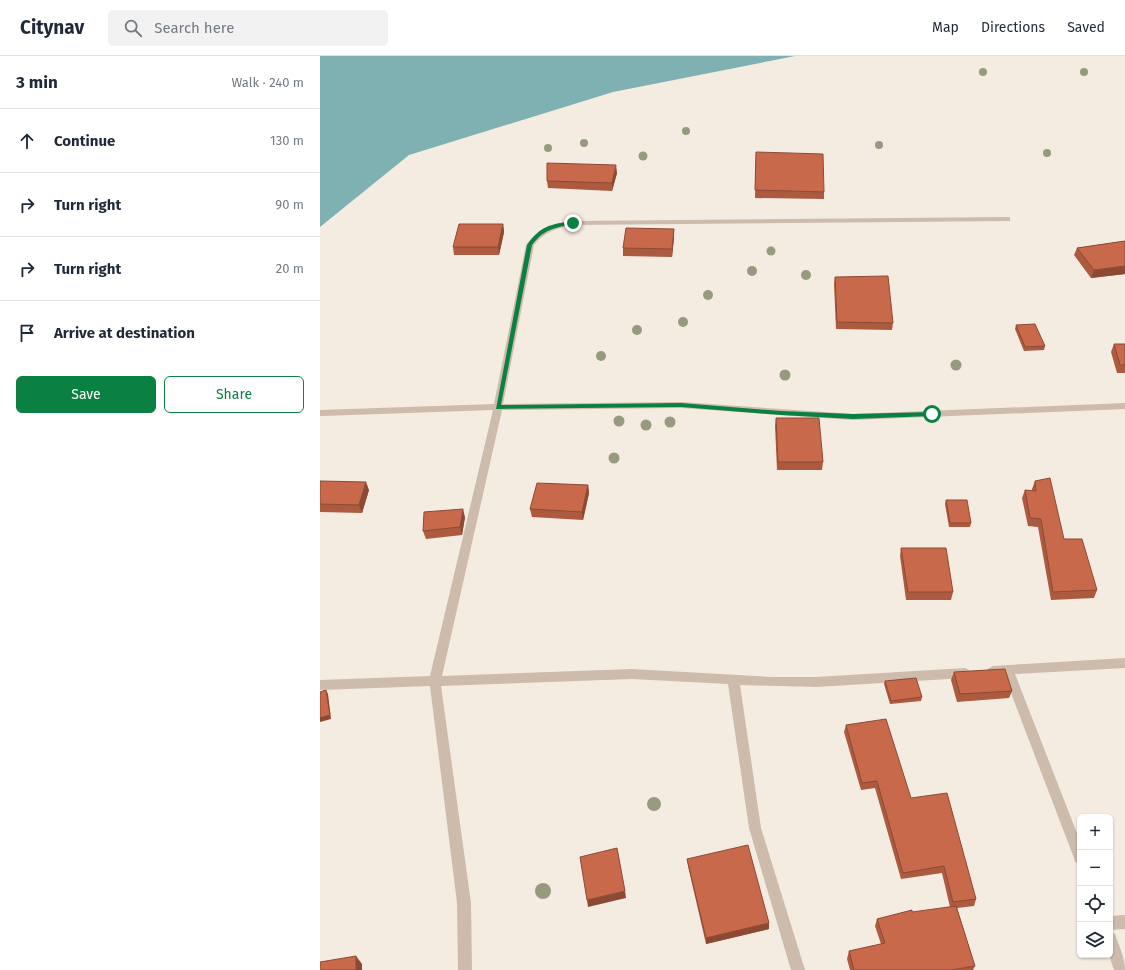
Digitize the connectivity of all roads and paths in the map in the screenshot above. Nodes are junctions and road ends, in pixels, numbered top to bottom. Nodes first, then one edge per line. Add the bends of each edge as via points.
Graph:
1 (1007, 220) dead end
2 (1125, 406) edge
3 (498, 407) junction
4 (322, 412) dead end
5 (1125, 663) edge
6 (1008, 670) junction
7 (733, 679) junction
8 (435, 681) junction
9 (320, 685) edge
10 (1077, 850) edge
11 (1125, 922) edge
12 (1113, 923) edge
13 (1113, 948) edge
14 (465, 970) edge
15 (798, 970) edge
16 (1120, 970) edge

1 - 3 street via 573,223 552,226 537,235 530,245
2 - 3 street via 853,416 681,405
3 - 4 street
3 - 8 street
5 - 6 street
6 - 7 street via 816,682
6 - 10 street
7 - 8 street via 632,674
7 - 15 street via 755,828
8 - 9 street
8 - 14 street via 464,903
11 - 12 street
13 - 16 street

